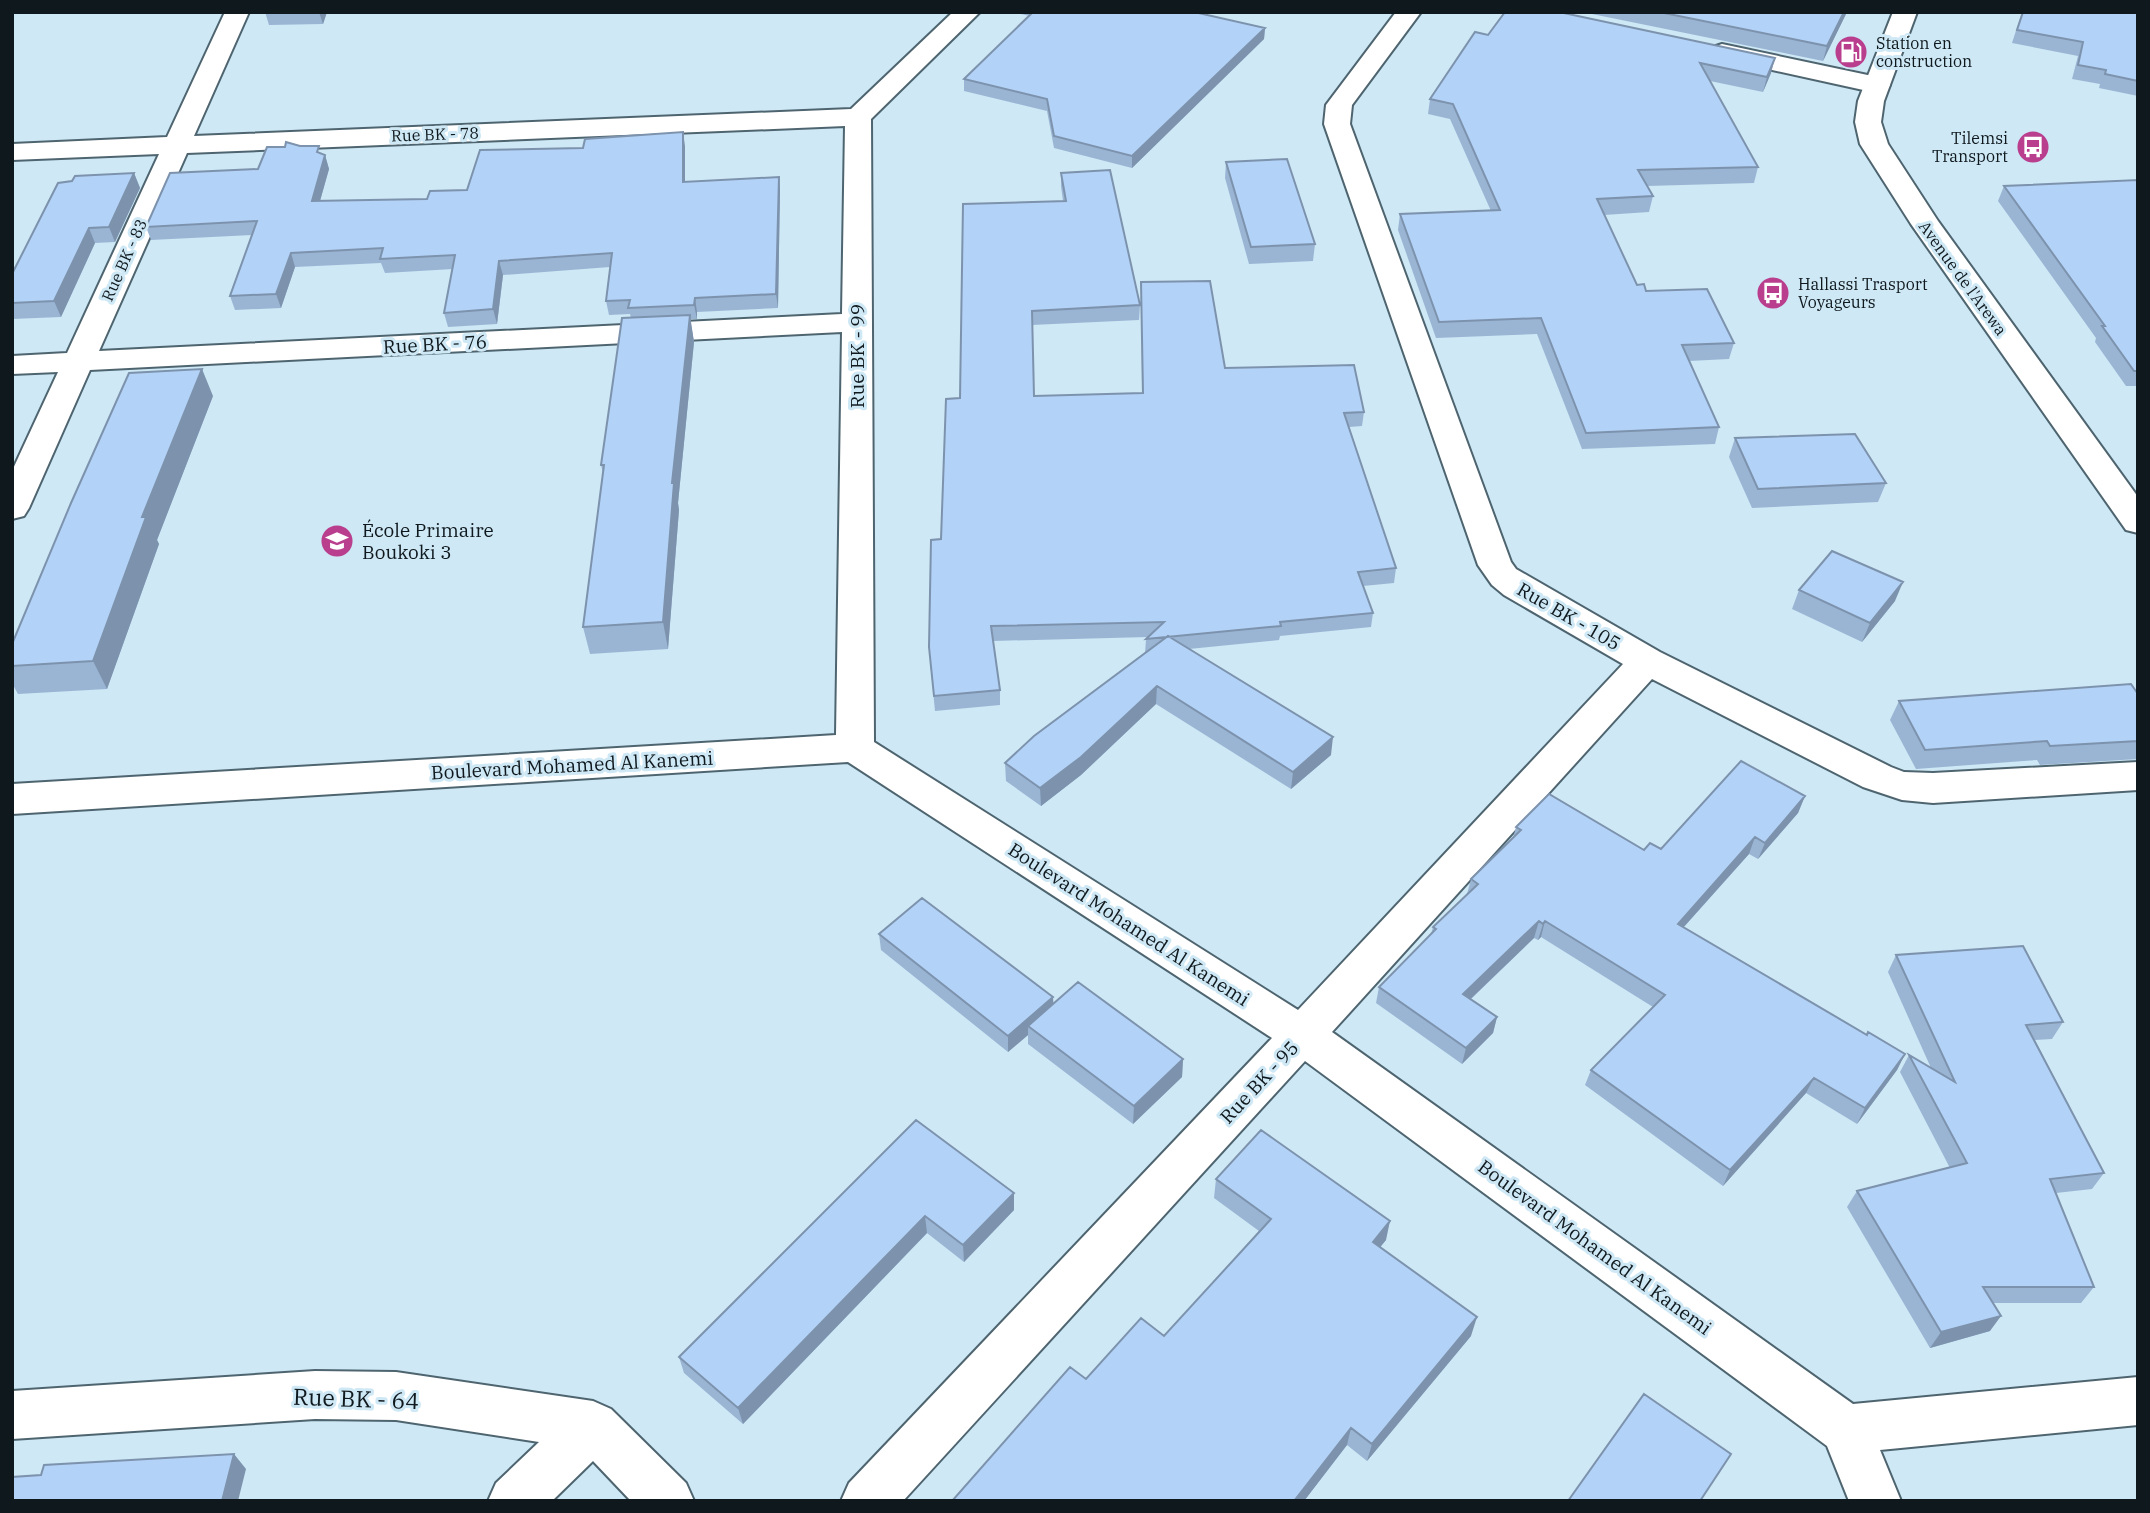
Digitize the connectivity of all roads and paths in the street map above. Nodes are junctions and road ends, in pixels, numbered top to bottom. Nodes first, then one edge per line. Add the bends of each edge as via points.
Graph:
1 (237, 12) edge
2 (968, 12) edge
3 (1409, 12) edge
4 (1905, 12) edge
5 (1704, 48) edge
6 (1877, 85) junction
7 (858, 117) junction
8 (176, 145) junction
9 (12, 152) edge
10 (858, 322) junction
11 (78, 361) junction
12 (12, 365) edge
13 (12, 508) edge
14 (2136, 515) edge
15 (1647, 661) junction
16 (855, 748) junction
17 (2138, 776) edge
18 (12, 799) edge
19 (1302, 1035) junction
20 (2138, 1401) edge
21 (12, 1415) edge
22 (593, 1426) junction
23 (1846, 1429) junction
24 (514, 1501) edge
25 (668, 1501) edge
26 (867, 1501) edge
27 (1875, 1501) edge

1 - 8 street, Rue BK - 83
2 - 7 street
3 - 15 street, Rue BK - 105 via 1339,105 1337,124 1495,565 1517,587
4 - 6 street, Avenue de l'Arewa
5 - 6 street
6 - 14 street, Avenue de l'Arewa via 1868,122 1874,144 1925,225
7 - 8 street, Rue BK - 78
7 - 10 street, Rue BK - 99
8 - 9 street, Rue BK - 78
8 - 11 street, Rue BK - 83
10 - 11 street, Rue BK - 76
10 - 16 street, Rue BK - 99
11 - 12 street, Rue BK - 76
11 - 13 street, Rue BK - 83
15 - 17 street, Rue BK - 105 via 1902,786
15 - 19 street, Rue BK - 95
16 - 18 street, Boulevard Mohamed Al Kanemi
16 - 19 street, Boulevard Mohamed Al Kanemi
19 - 23 street, Boulevard Mohamed Al Kanemi
19 - 26 street, Rue BK - 95
20 - 23 street
21 - 22 street, Rue BK - 64 via 315,1395 382,1396
22 - 24 street
22 - 25 street
23 - 27 street

